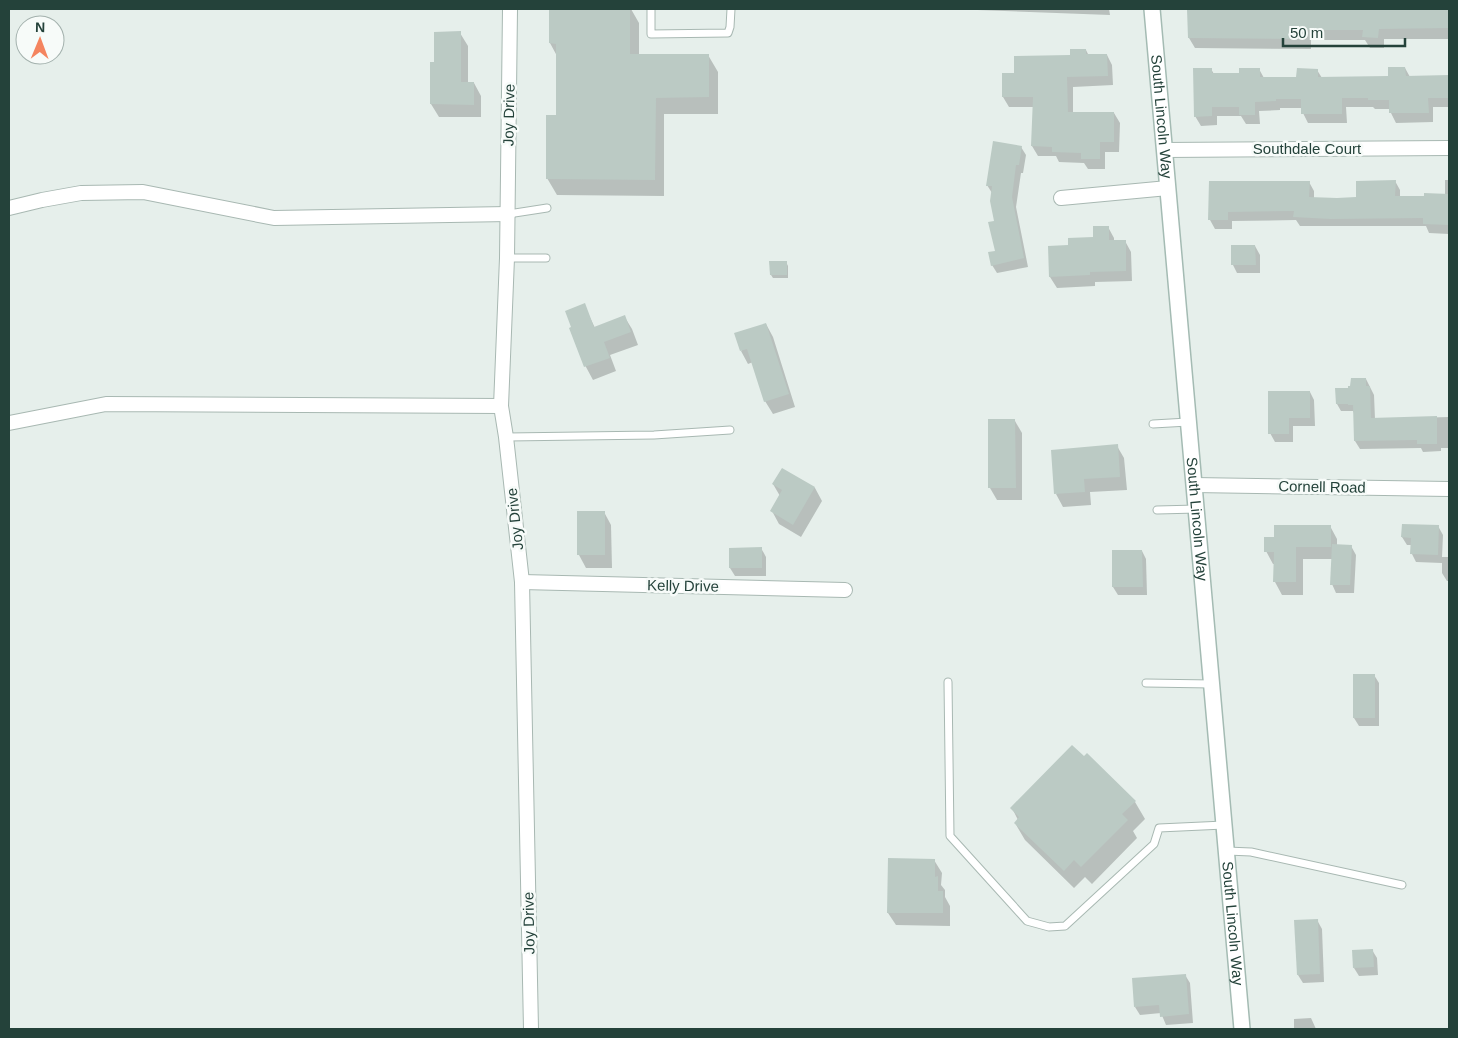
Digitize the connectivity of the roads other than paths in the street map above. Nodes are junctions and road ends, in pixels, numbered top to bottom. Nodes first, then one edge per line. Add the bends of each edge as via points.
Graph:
1 (510, 9) edge
2 (651, 9) edge
3 (731, 9) edge
4 (1152, 9) edge
5 (1449, 148) edge
6 (1164, 150) junction
7 (1168, 188) junction
8 (1061, 198) dead end
9 (9, 208) edge
10 (547, 208) dead end
11 (508, 214) junction
12 (507, 258) junction
13 (546, 258) dead end
14 (501, 406) junction
15 (1189, 422) junction
16 (9, 423) edge
17 (1153, 424) dead end
18 (730, 430) dead end
19 (506, 437) junction
20 (1194, 485) junction
21 (1449, 488) edge
22 (1197, 509) junction
23 (1157, 510) dead end
24 (522, 582) junction
25 (845, 590) dead end
26 (948, 682) dead end
27 (1146, 683) dead end
28 (1212, 684) junction
29 (1224, 825) junction
30 (1227, 851) junction
31 (1402, 885) dead end
32 (531, 1029) edge
33 (1242, 1029) edge

1 - 11 street, Joy Drive
2 - 3 lane via 651,34 669,34 728,33
4 - 6 main road, South Lincoln Way
5 - 6 street, Southdale Court
6 - 7 main road, South Lincoln Way
7 - 8 street
7 - 15 main road, South Lincoln Way
9 - 11 street via 81,194 144,192 274,218
10 - 11 lane
11 - 12 street, Joy Drive
12 - 13 lane
12 - 14 street, Joy Drive
14 - 16 street via 106,404
14 - 19 street, Joy Drive
15 - 17 lane
15 - 20 main road, South Lincoln Way
18 - 19 lane via 654,435
19 - 24 street, Joy Drive
20 - 21 street, Cornell Road
20 - 22 main road, South Lincoln Way
22 - 23 lane
22 - 28 main road, South Lincoln Way
24 - 25 street, Kelly Drive
24 - 32 street, Joy Drive
26 - 29 lane via 950,836 1027,921 1049,927 1065,926 1154,844 1159,828
27 - 28 lane
28 - 29 main road, South Lincoln Way
29 - 30 main road, South Lincoln Way
30 - 31 lane via 1251,852
30 - 33 main road, South Lincoln Way

